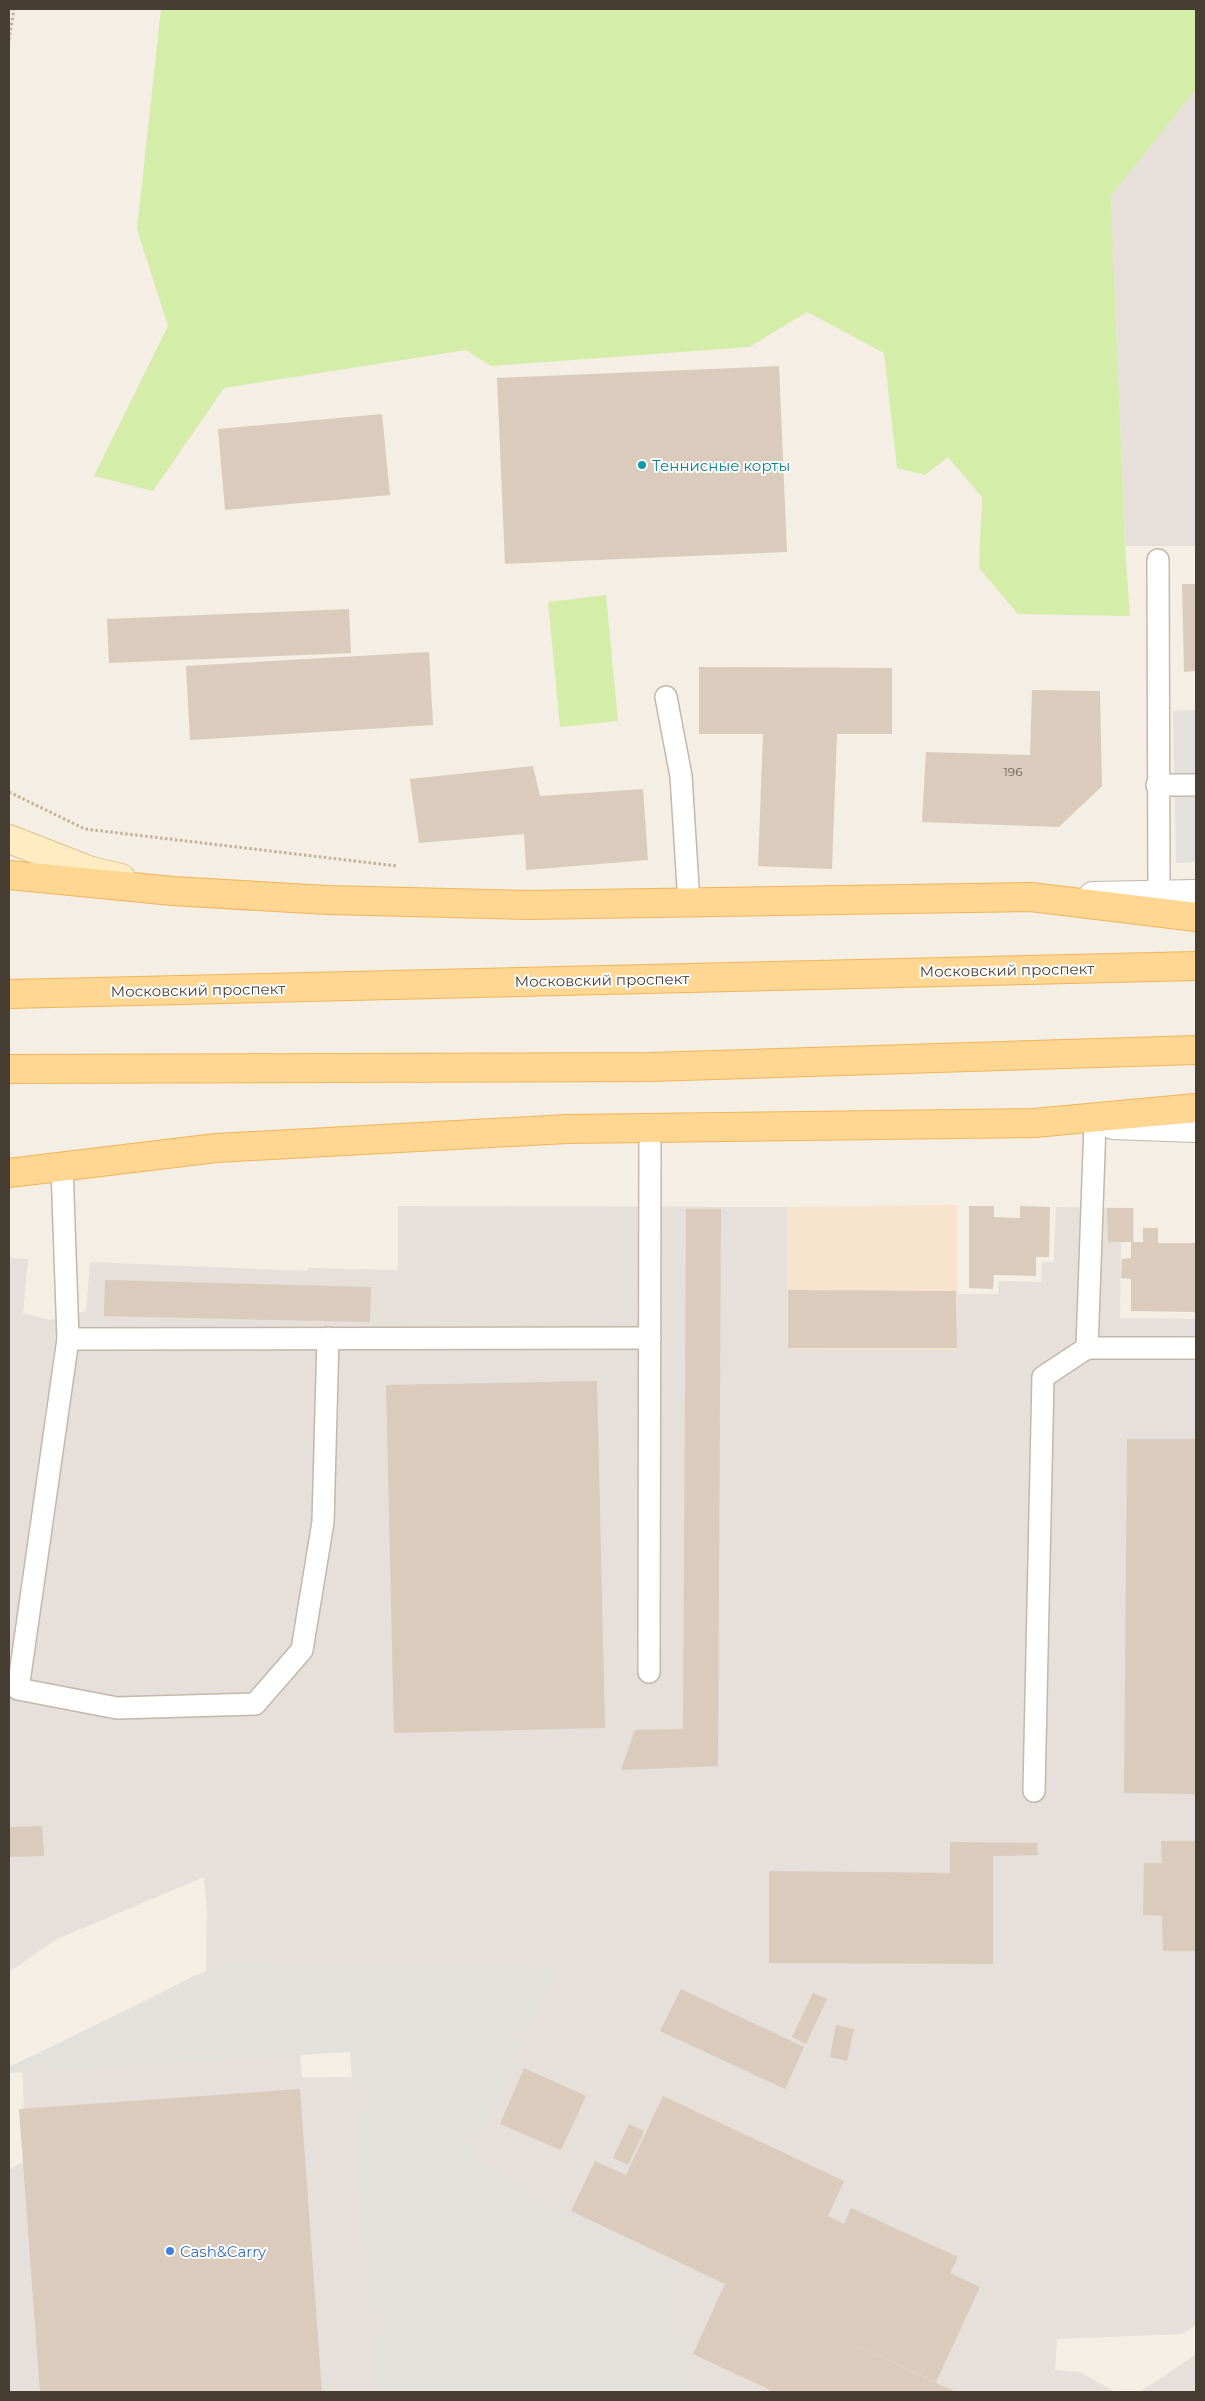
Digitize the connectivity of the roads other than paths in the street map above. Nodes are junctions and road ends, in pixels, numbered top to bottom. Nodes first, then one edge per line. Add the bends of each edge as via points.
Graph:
1 (1158, 560) dead end
2 (666, 697) dead end
3 (1157, 785) junction
4 (1196, 785) edge
5 (9, 839) edge
6 (9, 876) edge
7 (173, 891) junction
8 (1159, 894) junction
9 (1196, 894) edge
10 (1031, 897) junction
11 (689, 903) junction
12 (1196, 917) edge
13 (1196, 966) edge
14 (9, 994) edge
15 (1196, 1050) edge
16 (9, 1069) edge
17 (1196, 1108) edge
18 (1034, 1123) junction
19 (1095, 1124) junction
20 (650, 1128) junction
21 (1196, 1128) edge
22 (62, 1167) junction
23 (9, 1173) edge
24 (328, 1338) junction
25 (650, 1338) junction
26 (68, 1339) junction
27 (1087, 1348) junction
28 (1196, 1348) edge
29 (650, 1672) dead end
30 (1034, 1791) dead end

1 - 3 lane
2 - 11 lane via 681,776
3 - 4 lane
3 - 8 lane
5 - 7 main road via 91,870
6 - 7 main road
7 - 11 main road via 327,900 528,905
8 - 9 street
8 - 10 street
10 - 11 main road
10 - 12 main road
13 - 14 main road, Московский проспект
15 - 16 main road via 650,1067
17 - 18 main road
18 - 19 street
18 - 20 main road
19 - 21 street
19 - 27 lane
20 - 22 main road via 567,1128 216,1148
20 - 25 lane
22 - 23 main road
22 - 26 lane
24 - 25 lane
24 - 26 lane
24 - 26 lane via 324,1522 302,1650 255,1704 117,1708 18,1689
25 - 29 lane
27 - 28 lane
27 - 30 lane via 1043,1377

